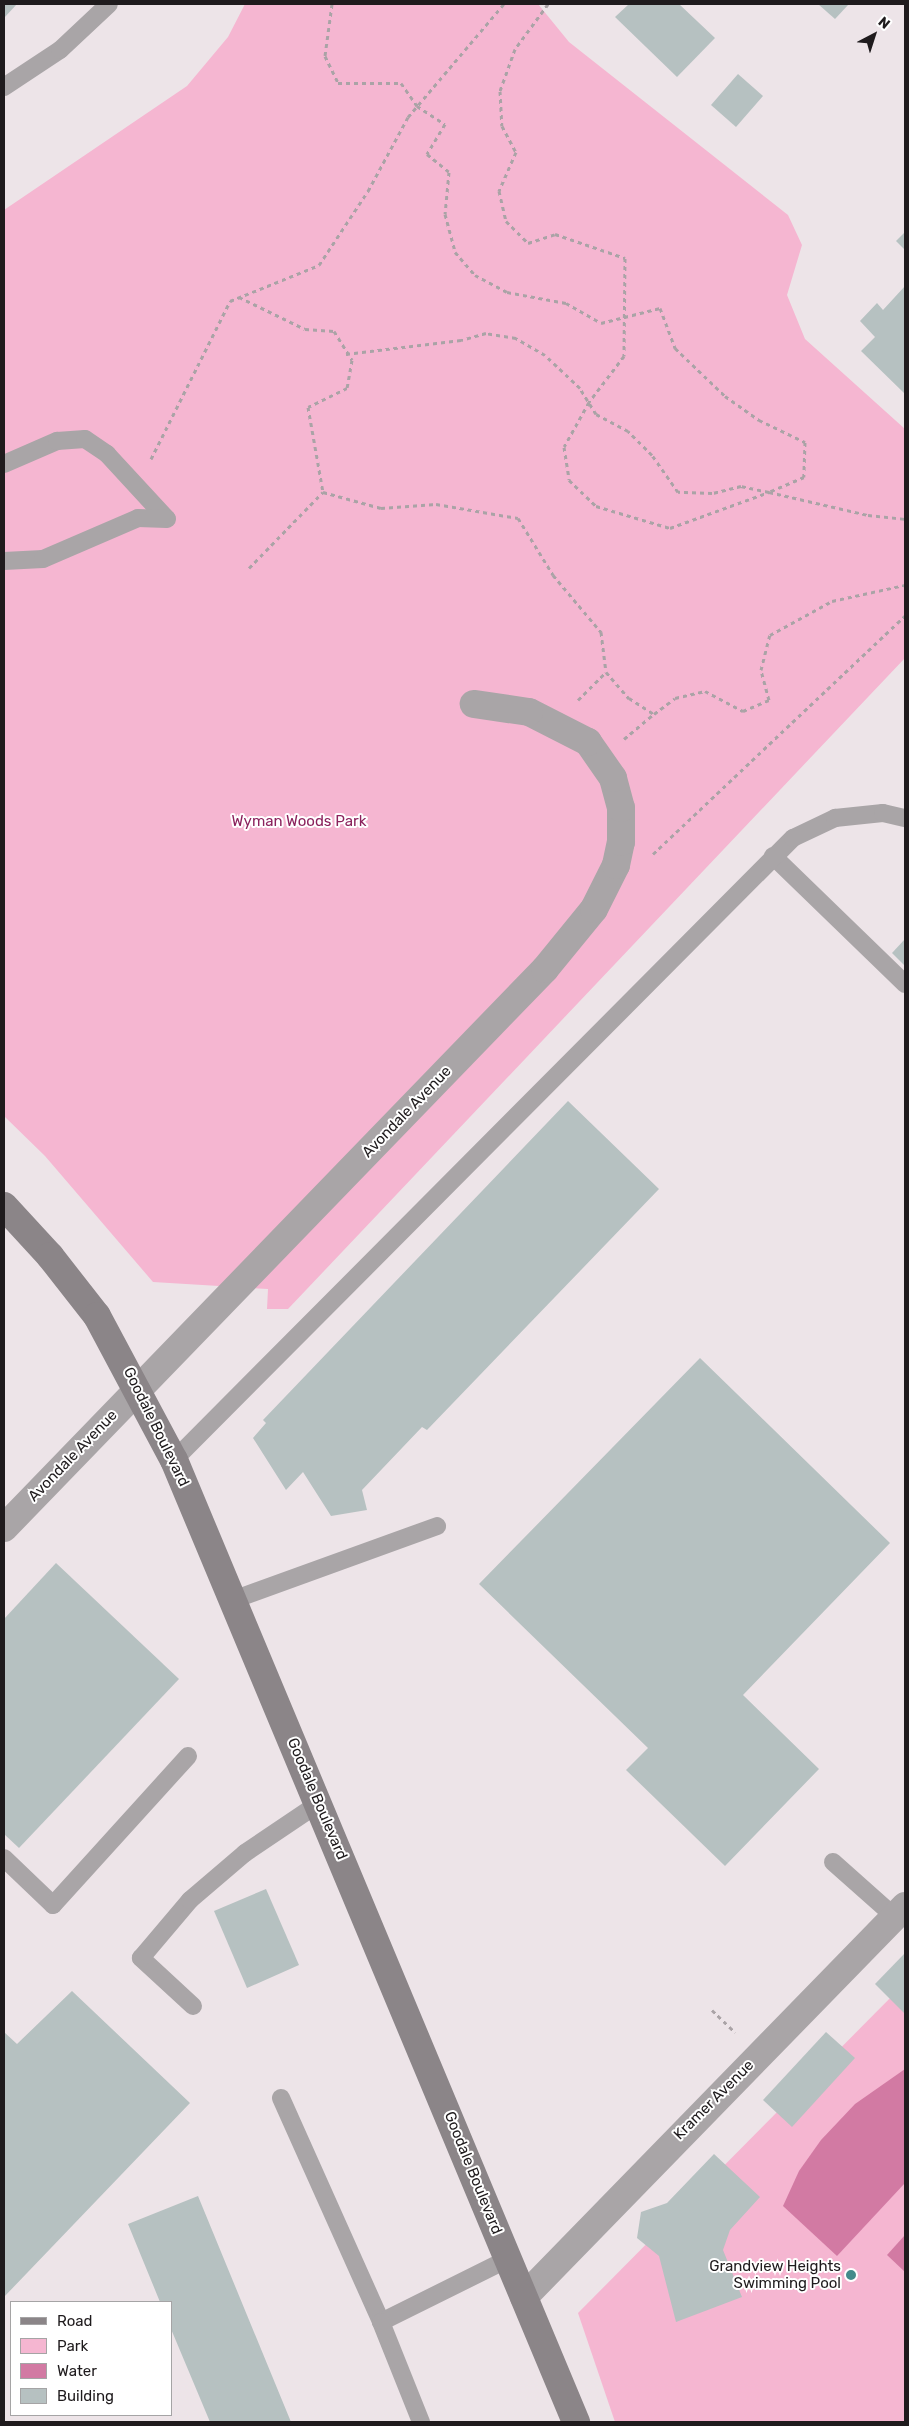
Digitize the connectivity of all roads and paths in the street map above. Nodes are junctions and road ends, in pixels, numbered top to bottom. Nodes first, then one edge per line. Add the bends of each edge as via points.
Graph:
1 (108, 4) edge
2 (332, 4) edge
3 (504, 4) edge
4 (548, 4) edge
5 (4, 87) edge
6 (418, 106) junction
7 (239, 298) junction
8 (625, 317) junction
9 (346, 354) junction
10 (589, 402) junction
11 (4, 464) edge
12 (136, 486) junction
13 (323, 492) junction
14 (769, 492) junction
15 (905, 519) edge
16 (4, 561) edge
17 (249, 568) dead end
18 (905, 585) edge
19 (905, 616) edge
20 (474, 704) dead end
21 (905, 818) edge
22 (772, 856) junction
23 (645, 861) dead end
24 (905, 984) edge
25 (4, 1206) edge
26 (138, 1388) junction
27 (174, 1460) junction
28 (437, 1526) dead end
29 (4, 1528) edge
30 (233, 1600) junction
31 (188, 1756) dead end
32 (319, 1803) junction
33 (4, 1858) edge
34 (833, 1862) dead end
35 (900, 1911) edge
36 (193, 2006) dead end
37 (712, 2010) dead end
38 (735, 2032) dead end
39 (281, 2098) dead end
40 (508, 2259) junction
41 (524, 2297) junction
42 (381, 2322) junction
43 (420, 2422) edge
44 (576, 2422) edge

1 - 5 lane via 60,50
2 - 6 path via 325,56 338,83 401,83
3 - 6 path
4 - 8 path via 515,49 500,90 502,126 516,152 499,191 506,221 528,243 555,234 625,258
6 - 7 path via 319,265
6 - 8 path via 445,124 427,154 449,172 445,214 455,252 475,275 507,292 566,303 601,323
7 - 9 path via 305,329 334,332
7 - 12 path via 230,301
8 - 10 path via 624,356
8 - 14 path via 660,308 675,348 725,396 759,420 805,442 804,477
9 - 10 path via 461,340 486,333 516,338 544,355
9 - 13 path via 352,360 347,388 308,407
10 - 14 path via 596,414 628,431 652,455 678,492 712,493 741,486
10 - 14 path via 564,447 569,480 596,506 670,528
11 - 12 lane via 57,441 85,439 107,454
12 - 16 lane via 167,519 138,518 43,559
13 - 17 path
13 - 18 path via 381,508 436,504 518,518 553,574 601,632 606,672 629,698 654,714 675,698 706,691 743,710 769,700 761,670 770,635 832,601
14 - 15 path via 868,515
19 - 23 path
20 - 26 street, Avondale Avenue via 529,712 588,742 613,778 621,808 621,842 612,874 594,909 545,970
21 - 22 lane via 883,813 835,818 793,838
22 - 24 lane
22 - 27 lane
25 - 26 main road, Goodale Boulevard via 50,1256 96,1316
26 - 27 main road, Goodale Boulevard
26 - 29 street, Avondale Avenue
27 - 30 main road, Goodale Boulevard
28 - 30 lane
30 - 32 main road, Goodale Boulevard
31 - 33 lane via 53,1905
32 - 36 lane via 245,1853 190,1900 141,1958
32 - 40 main road, Goodale Boulevard
34 - 35 lane
35 - 41 street, Kramer Avenue
37 - 38 path
39 - 42 lane
40 - 41 main road, Goodale Boulevard
40 - 42 lane
41 - 44 main road, Goodale Boulevard
42 - 43 lane

